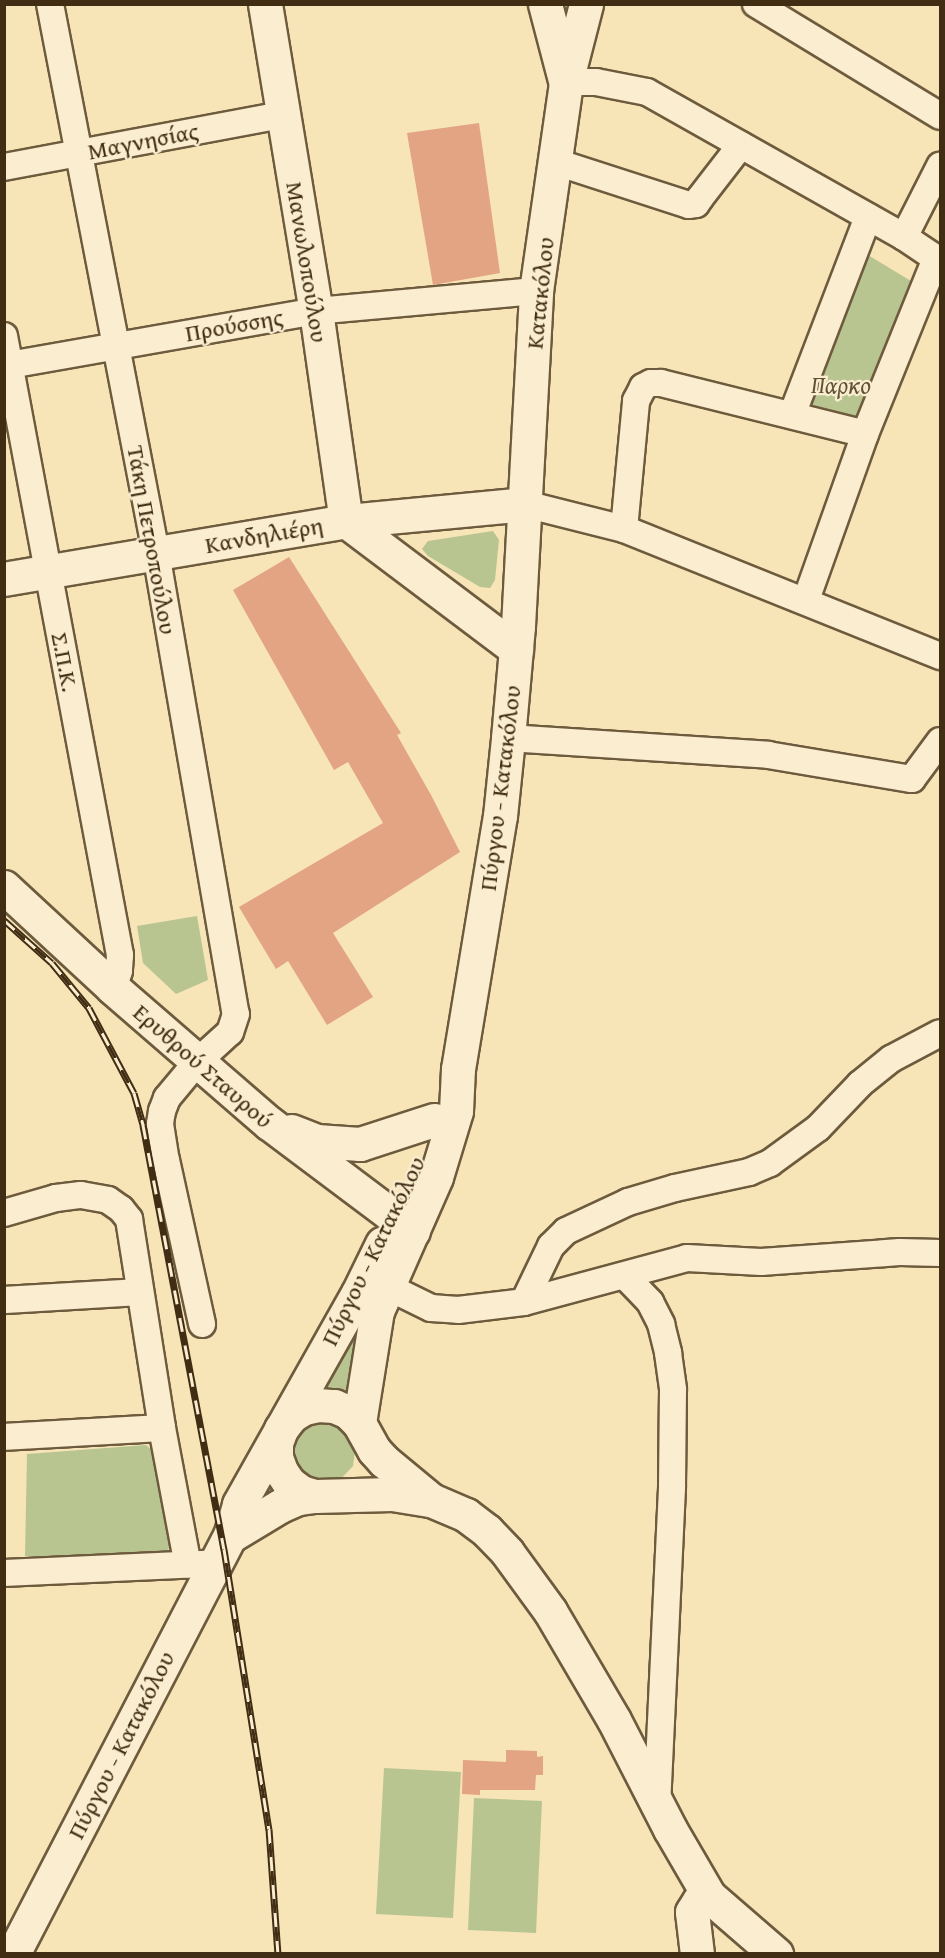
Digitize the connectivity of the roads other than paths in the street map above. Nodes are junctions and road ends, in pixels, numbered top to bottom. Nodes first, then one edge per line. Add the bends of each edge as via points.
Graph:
1 (50, 4) edge
2 (265, 4) edge
3 (545, 4) edge
4 (586, 4) edge
5 (756, 4) edge
6 (566, 82) junction
7 (282, 115) junction
8 (940, 116) edge
9 (741, 145) junction
10 (78, 153) junction
11 (556, 162) junction
12 (940, 166) edge
13 (4, 167) edge
14 (868, 217) junction
15 (904, 237) junction
16 (938, 260) edge
17 (536, 291) junction
18 (316, 311) junction
19 (4, 336) edge
20 (116, 346) junction
21 (7, 366) edge
22 (792, 415) junction
23 (865, 434) junction
24 (525, 504) junction
25 (346, 521) junction
26 (624, 530) junction
27 (156, 553) junction
28 (48, 573) junction
29 (4, 579) edge
30 (806, 600) junction
31 (516, 649) junction
32 (940, 656) edge
33 (508, 738) junction
34 (940, 741) edge
35 (4, 887) edge
36 (113, 988) junction
37 (940, 1033) edge
38 (197, 1062) junction
39 (458, 1069) junction
40 (434, 1120) junction
41 (269, 1123) junction
42 (4, 1213) edge
43 (404, 1224) junction
44 (940, 1253) edge
45 (626, 1277) junction
46 (387, 1286) junction
47 (140, 1292) junction
48 (4, 1300) edge
49 (524, 1302) junction
50 (202, 1324) dead end
51 (162, 1428) junction
52 (281, 1429) junction
53 (362, 1430) junction
54 (4, 1437) edge
55 (323, 1496) junction
56 (431, 1500) junction
57 (211, 1555) junction
58 (4, 1573) edge
59 (657, 1802) junction
60 (709, 1896) junction
61 (13, 1953) edge
62 (697, 1953) edge
63 (776, 1953) edge

1 - 10 street, Τάκη Πετροπούλου
2 - 7 main road, Μανωλοπούλου
3 - 6 main road
4 - 6 main road
5 - 8 street
6 - 9 street via 596,82 647,92
6 - 11 main road, Κατακόλου
7 - 10 street, Μαγνησίας
7 - 18 main road, Μανωλοπούλου
9 - 11 street via 696,204 688,205
9 - 14 street
10 - 13 street, Μαγνησίας
10 - 20 street, Τάκη Πετροπούλου
11 - 17 main road, Κατακόλου
12 - 15 street
14 - 15 street
14 - 22 street
15 - 16 street
16 - 23 street
17 - 18 street, Προύσσης
17 - 24 main road, Κατακόλου
18 - 20 street, Προύσσης
18 - 25 main road, Μανωλοπούλου
19 - 21 street, Σ.Π.Κ.
20 - 21 street, Προύσσης
20 - 27 street, Τάκη Πετροπούλου
21 - 28 street, Σ.Π.Κ.
22 - 23 street
22 - 26 street via 661,383 643,387 636,401
23 - 30 street
24 - 25 main road, Κανδηλιέρη
24 - 26 street
24 - 31 main road, Πύργου - Κατακόλου
25 - 27 main road, Κανδηλιέρη
25 - 31 main road
26 - 30 street
27 - 28 main road, Κανδηλιέρη
27 - 38 street, Τάκη Πετροπούλου via 236,1014 230,1032
28 - 29 main road, Κανδηλιέρη
28 - 36 street, Σ.Π.Κ. via 120,955 120,971
30 - 32 street
31 - 33 main road, Πύργου - Κατακόλου
33 - 34 street via 768,755 912,779
33 - 39 main road, Πύργου - Κατακόλου via 500,816
35 - 36 main road, Ερυθρού Σταυρού
36 - 38 main road, Ερυθρού Σταυρού
37 - 49 street via 891,1059 860,1084 818,1128 770,1163 749,1172 628,1202 566,1231 551,1246
38 - 41 main road, Ερυθρού Σταυρού
38 - 50 street, Τάκη Πετροπούλου via 167,1098 160,1124 176,1216
39 - 40 main road, Πύργου - Κατακόλου
39 - 43 main road, Πύργου - Κατακόλου via 456,1111 448,1144
40 - 41 main road via 360,1144 317,1141
40 - 43 main road, Πύργου - Κατακόλου
41 - 43 main road, Ερυθρού Σταυρού
42 - 47 street via 64,1197 81,1195 108,1200 129,1219
43 - 46 main road, Πύργου - Κατακόλου
43 - 52 main road, Πύργου - Κατακόλου via 358,1293
44 - 45 street via 900,1252 761,1262 687,1258
45 - 49 street
45 - 59 street via 650,1302 661,1324 673,1390
46 - 49 street via 431,1308 458,1310
46 - 53 main road, Πύργου - Κατακόλου via 377,1311
47 - 48 street
47 - 51 street
51 - 54 street
51 - 57 street
52 - 53 main road, Πύργου - Κατακόλου via 291,1416 318,1405 348,1412
52 - 55 main road, Πύργου - Κατακόλου via 276,1443 280,1471 295,1487
52 - 57 main road, Πύργου - Κατακόλου
53 - 55 main road, Πύργου - Κατακόλου via 367,1452 360,1474 345,1490
53 - 56 main road via 384,1461
55 - 56 main road via 375,1492
55 - 57 main road, Πύργου - Κατακόλου via 298,1498 280,1506
56 - 59 main road via 466,1515 487,1531 526,1575
57 - 58 street
57 - 61 main road, Πύργου - Κατακόλου
59 - 60 main road
60 - 62 main road via 699,1901 692,1912
60 - 63 main road

